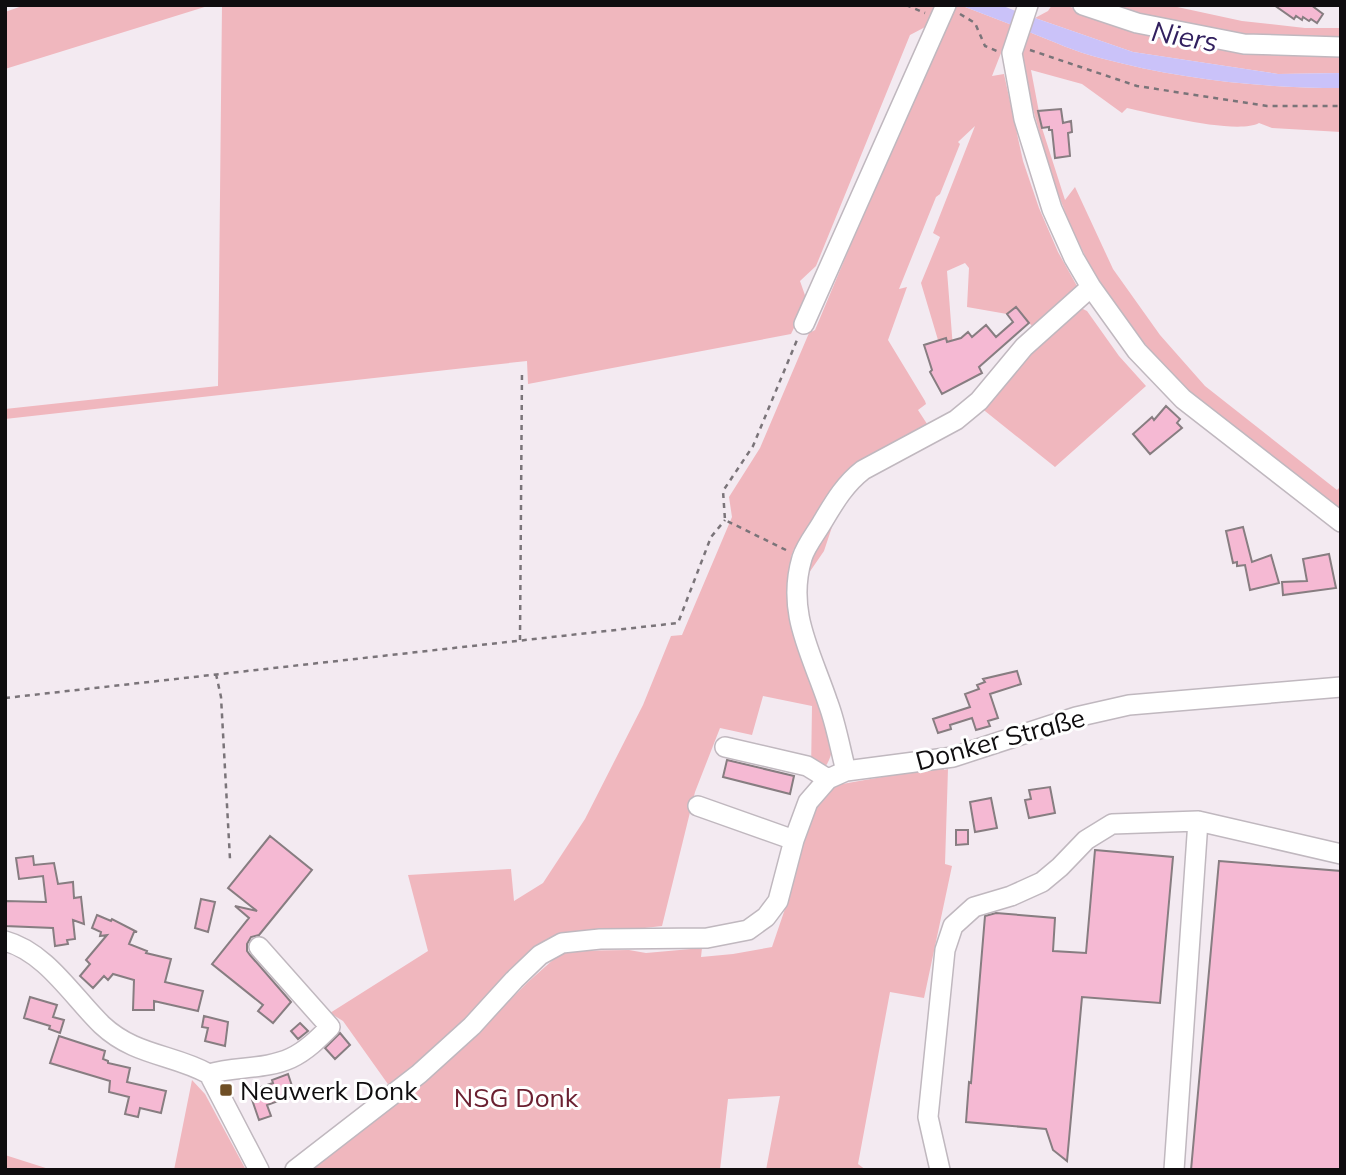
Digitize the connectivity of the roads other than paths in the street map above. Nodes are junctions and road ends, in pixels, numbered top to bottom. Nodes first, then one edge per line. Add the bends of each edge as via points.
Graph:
1 (1083, 5) edge
2 (946, 6) edge
3 (1028, 6) edge
4 (1341, 47) edge
5 (1091, 286) junction
6 (804, 324) road end
7 (1341, 522) edge
8 (1341, 687) edge
9 (725, 747) dead end
10 (846, 771) junction
11 (828, 779) junction
12 (698, 806) dead end
13 (1198, 821) junction
14 (794, 839) junction
15 (1341, 854) edge
16 (5, 941) edge
17 (259, 947) dead end
18 (209, 1074) junction
19 (259, 1170) edge
20 (295, 1170) edge
21 (940, 1170) edge
22 (1174, 1170) edge

1 - 4 street via 1137,23 1244,44
2 - 6 street
3 - 5 street via 1013,52 1024,119 1046,192
5 - 7 street via 1138,351 1183,399
5 - 10 street via 1024,347 979,401 956,420 850,480 802,559 796,608
8 - 10 street, Donker Straße via 1129,705 1076,717 953,757
9 - 11 street via 807,766
10 - 11 street, Donker Straße
11 - 14 street, Donker Straße via 808,802
12 - 14 street
13 - 15 street
13 - 21 street via 1112,824 1086,840 1042,883 974,907 953,926 945,950 928,1117
13 - 22 street
14 - 20 street, Donker Straße via 778,901 748,930 707,938 562,943 540,955 419,1074
16 - 18 street via 32,954 104,1027 124,1041
17 - 18 street via 330,1027 290,1059
18 - 19 street

